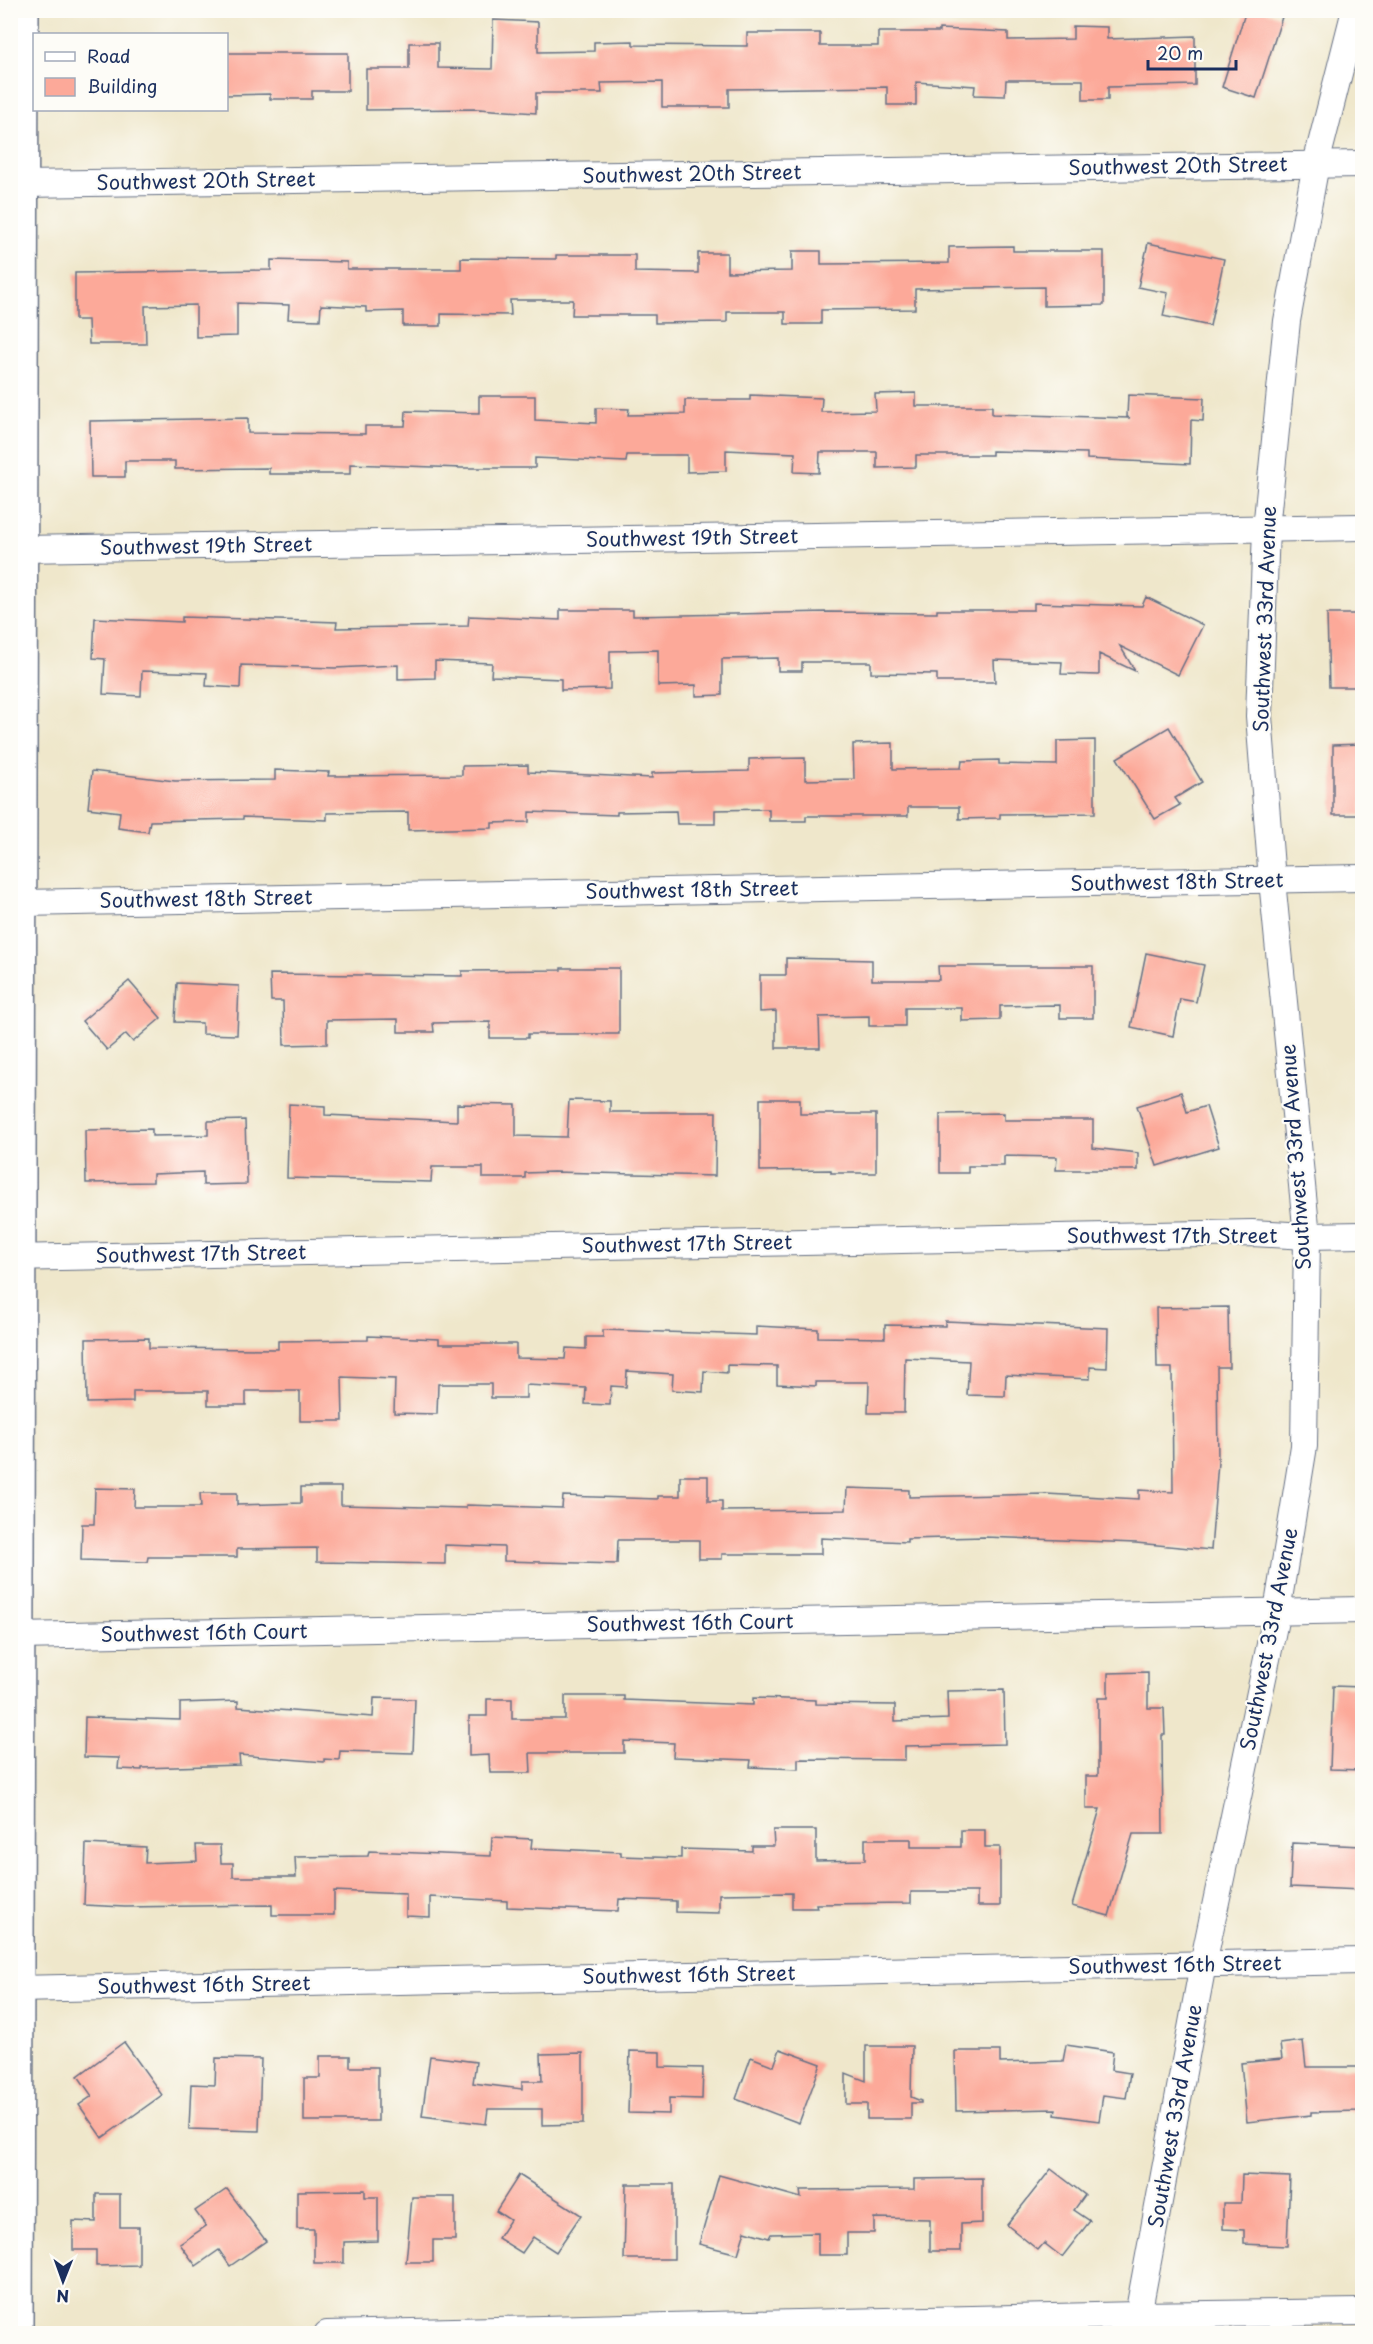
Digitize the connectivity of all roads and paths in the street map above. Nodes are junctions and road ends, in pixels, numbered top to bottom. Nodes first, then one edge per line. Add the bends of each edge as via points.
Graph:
1 (22, 10) edge
2 (1356, 10) edge
3 (1316, 164) junction
4 (1362, 164) edge
5 (22, 183) junction
6 (1362, 527) edge
7 (1266, 529) junction
8 (21, 549) junction
9 (1362, 878) edge
10 (1272, 880) junction
11 (21, 903) junction
12 (1362, 1235) edge
13 (1307, 1236) junction
14 (14, 1258) edge
15 (1362, 1610) edge
16 (1277, 1611) junction
17 (17, 1636) junction
18 (1362, 1961) edge
19 (1203, 1964) junction
20 (16, 1989) junction
21 (13, 2140) edge
22 (1362, 2312) edge
23 (1138, 2324) edge
24 (16, 2334) edge
25 (327, 2334) edge

1 - 5 street
2 - 3 street, Southwest 33rd Avenue
3 - 4 street, Southwest 20th Street
3 - 5 street, Southwest 20th Street
3 - 7 street, Southwest 33rd Avenue via 1287,321
5 - 8 street
6 - 7 street, Southwest 19th Street
7 - 8 street, Southwest 19th Street
7 - 10 street, Southwest 33rd Avenue via 1259,716
8 - 11 street
9 - 10 street, Southwest 18th Street
10 - 11 street, Southwest 18th Street
10 - 13 street, Southwest 33rd Avenue
11 - 14 street
12 - 13 street, Southwest 17th Street
13 - 14 street, Southwest 17th Street via 1252,1233
13 - 16 street, Southwest 33rd Avenue via 1304,1446
14 - 17 street
15 - 16 street, Southwest 16th Court
16 - 17 street, Southwest 16th Court
16 - 19 street, Southwest 33rd Avenue
17 - 20 street
18 - 19 street, Southwest 16th Street
19 - 20 street, Southwest 16th Street
19 - 23 street, Southwest 33rd Avenue
20 - 21 street
21 - 24 street
22 - 23 street
23 - 25 street

